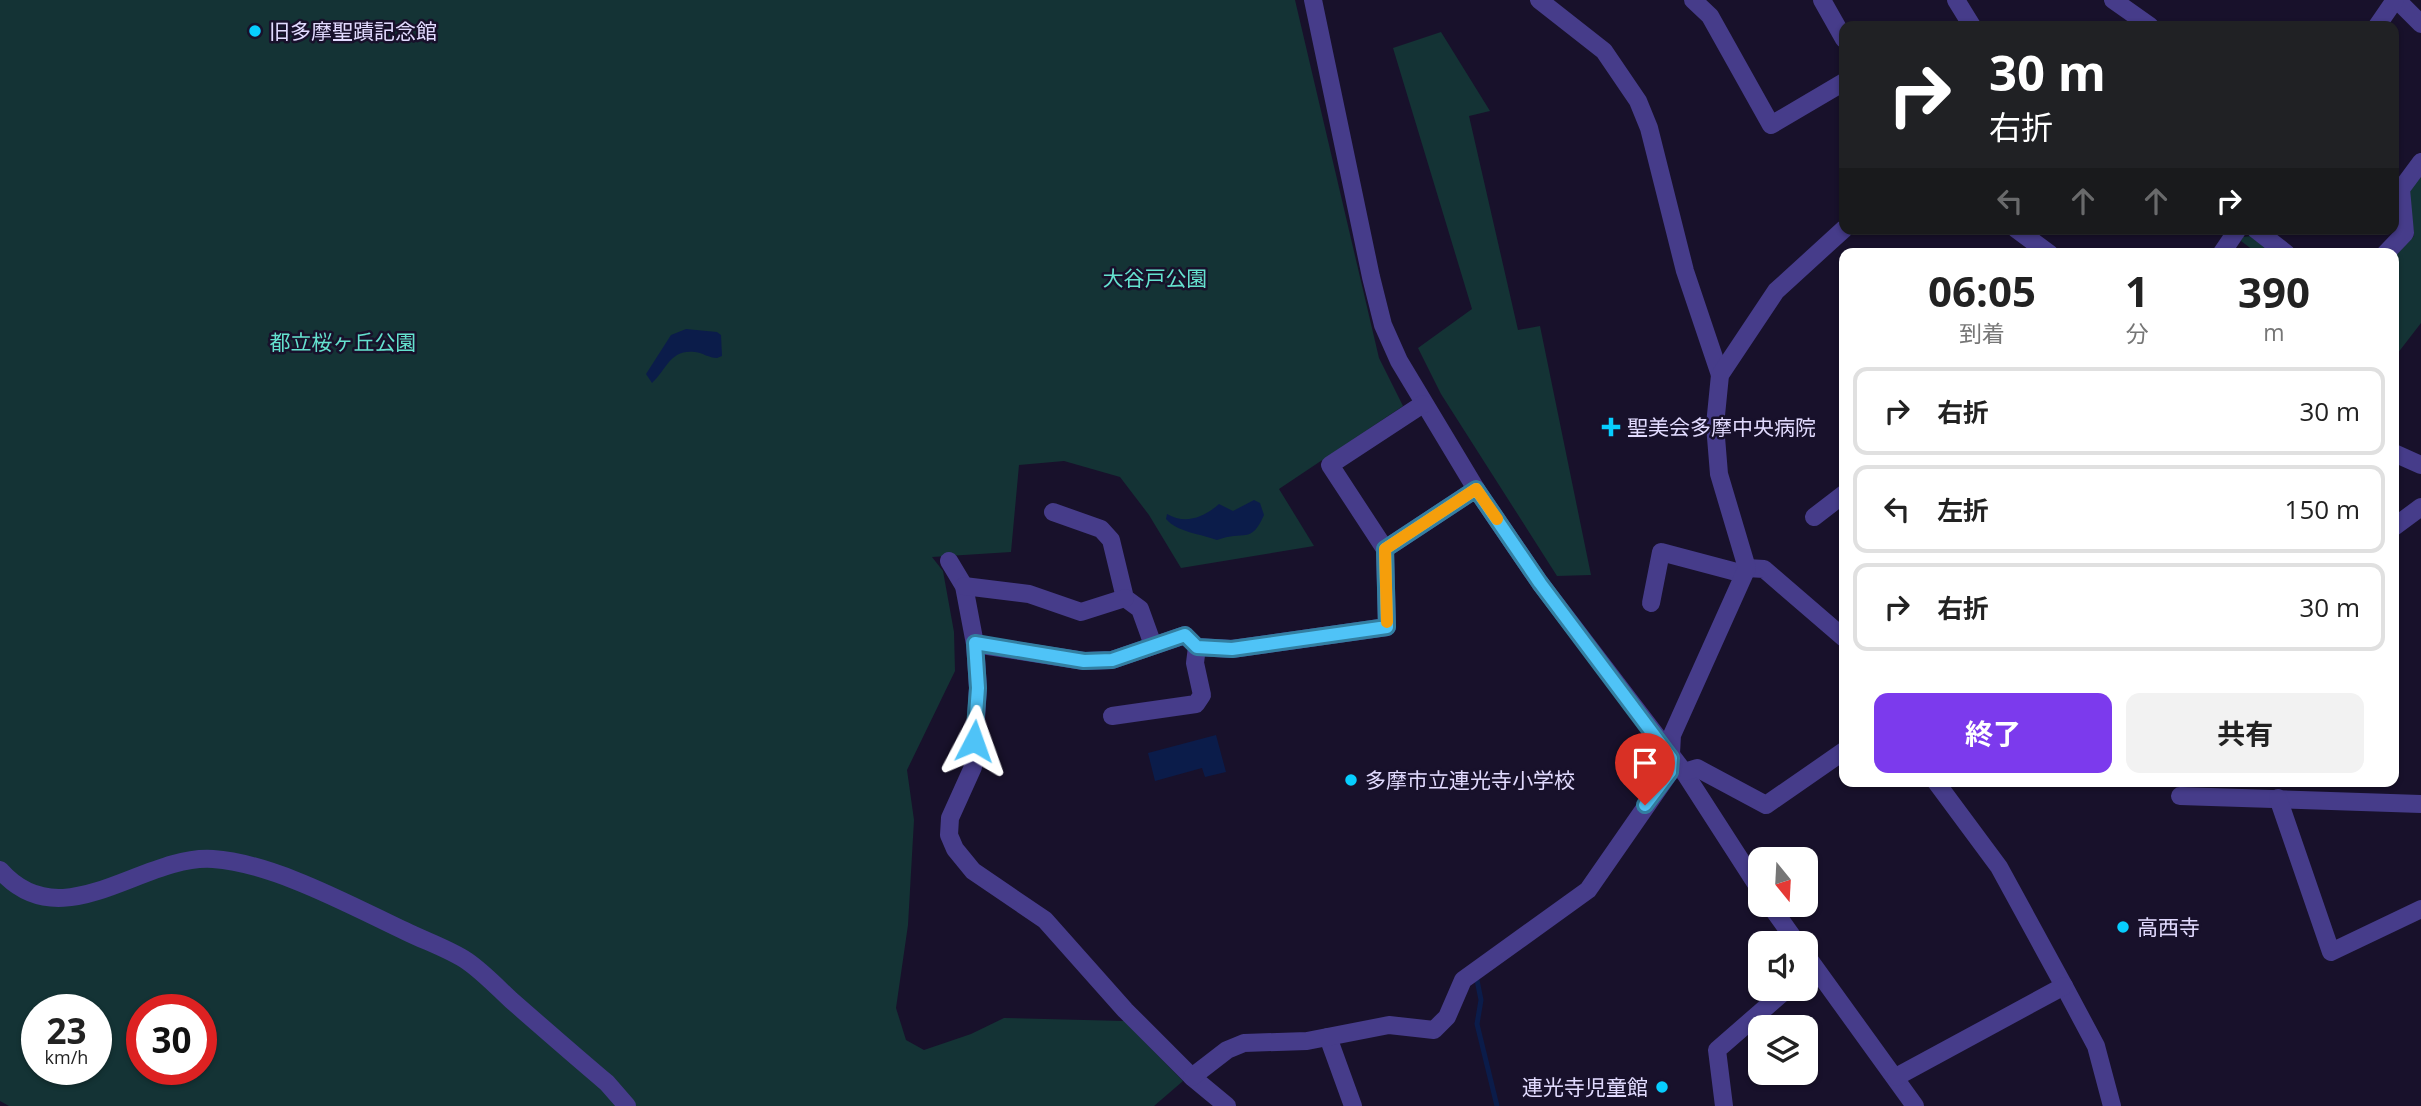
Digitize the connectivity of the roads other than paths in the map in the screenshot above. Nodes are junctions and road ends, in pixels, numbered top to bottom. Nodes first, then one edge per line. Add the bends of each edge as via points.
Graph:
1 (1313, 0) edge
2 (1539, 0) edge
3 (1693, 0) edge
4 (1822, 0) edge
5 (1956, 0) edge
6 (2113, 0) edge
7 (2396, 0) edge
8 (1559, 6) edge
9 (1969, 21) edge
10 (2143, 21) edge
11 (2381, 21) edge
12 (2421, 24) edge
13 (1839, 30) edge
14 (1839, 85) edge
15 (2421, 162) edge
16 (1839, 234) edge
17 (2024, 235) edge
18 (2263, 235) edge
19 (2042, 248) edge
20 (2279, 248) edge
21 (2391, 248) edge
22 (1720, 375) junction
23 (1423, 404) junction
24 (2399, 455) edge
25 (2421, 465) edge
26 (1476, 489) junction
27 (1839, 498) edge
28 (2421, 507) edge
29 (1053, 512) dead end
30 (1814, 517) dead end
31 (2399, 523) edge
32 (1385, 549) junction
33 (949, 561) dead end
34 (1745, 571) junction
35 (964, 586) junction
36 (1125, 598) junction
37 (1651, 603) dead end
38 (1839, 634) edge
39 (975, 643) junction
40 (1153, 645) junction
41 (1197, 647) junction
42 (1112, 716) dead end
43 (1839, 754) edge
44 (1671, 758) junction
45 (1684, 772) junction
46 (1940, 787) edge
47 (2180, 796) dead end
48 (2278, 798) junction
49 (2421, 804) edge
50 (0, 870) edge
51 (1748, 871) edge
52 (2421, 909) edge
53 (1818, 976) edge
54 (2064, 986) junction
55 (1773, 1001) edge
56 (1328, 1037) junction
57 (1192, 1077) junction
58 (1896, 1077) junction
59 (628, 1106) edge
60 (1227, 1106) edge
61 (1353, 1106) edge
62 (1724, 1106) edge
63 (1915, 1106) edge
64 (2112, 1106) edge

1 - 23 street via 1383,325
2 - 8 street
3 - 14 street via 1710,16 1771,125
4 - 13 street
5 - 9 street
6 - 10 street
7 - 11 street
7 - 12 street
8 - 22 street via 1604,51 1638,101 1685,271
15 - 21 street via 2401,189 2405,233
16 - 22 street via 1776,291
17 - 19 street
18 - 20 street
22 - 34 street via 1715,425 1719,474
23 - 26 street
23 - 32 street via 1330,465
24 - 25 street
26 - 32 street
26 - 44 street
27 - 30 street
28 - 31 street
29 - 36 street via 1101,529 1111,540
32 - 41 street via 1387,627 1232,649
33 - 35 street
34 - 37 street via 1661,552
34 - 38 street via 1764,569
34 - 44 street via 1672,735
35 - 36 street via 1029,594 1081,612
35 - 39 street
36 - 40 street via 1140,609
39 - 40 street via 1084,661 1112,660
39 - 57 street via 978,688 973,767 950,818 949,835 955,849 973,871 1045,920
40 - 41 street via 1185,635
41 - 42 street via 1195,663 1202,695 1196,704
43 - 45 street via 1766,805 1697,768
44 - 45 street
44 - 56 street via 1670,772 1588,890 1463,980 1447,1017 1434,1030 1389,1025
45 - 51 street
46 - 54 street via 1999,867
47 - 48 street
48 - 49 street
48 - 52 street via 2330,953
50 - 59 street via 32,894 57,898 94,894 165,866 210,859 237,862 326,893 467,961
53 - 58 street
54 - 58 street
54 - 64 street via 2096,1046
55 - 62 street via 1717,1050
56 - 57 street via 1244,1043
56 - 61 street
57 - 60 street
58 - 63 street

